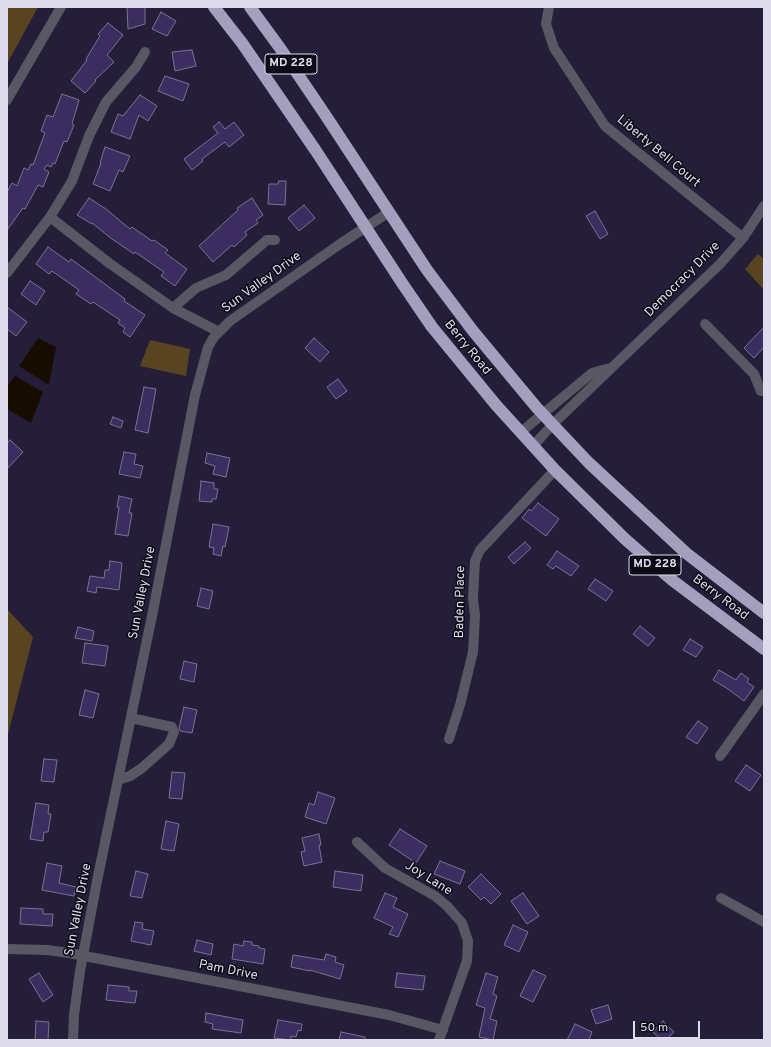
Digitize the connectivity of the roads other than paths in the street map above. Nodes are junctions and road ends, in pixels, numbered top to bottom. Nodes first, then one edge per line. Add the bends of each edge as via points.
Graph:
1 (61, 7) edge
2 (214, 7) edge
3 (250, 7) edge
4 (550, 7) edge
5 (145, 52) dead end
6 (7, 100) edge
7 (764, 206) edge
8 (389, 212) junction
9 (50, 217) junction
10 (365, 227) junction
11 (743, 238) junction
12 (275, 240) dead end
13 (7, 273) edge
14 (173, 308) junction
15 (705, 324) dead end
16 (219, 332) junction
17 (613, 366) junction
18 (761, 391) dead end
19 (543, 414) junction
20 (553, 424) junction
21 (521, 432) junction
22 (533, 446) junction
23 (555, 470) junction
24 (764, 613) edge
25 (764, 648) edge
26 (763, 697) edge
27 (131, 718) junction
28 (449, 738) dead end
29 (720, 756) dead end
30 (118, 780) junction
31 (356, 842) dead end
32 (721, 898) dead end
33 (764, 922) edge
34 (7, 949) edge
35 (83, 957) junction
36 (441, 1035) edge
37 (73, 1040) edge

1 - 6 street
2 - 10 highway, Berry Road / MD 228 via 242,43
3 - 8 highway, Berry Road / MD 228
4 - 11 street, Liberty Bell Court via 546,24 554,48 605,126
5 - 9 street via 136,67 106,102 89,136 72,181
7 - 11 street, Democracy Drive
8 - 10 street, Sun Valley Drive
8 - 19 highway, Berry Road / MD 228 via 427,270 473,331
9 - 13 street
9 - 14 street
10 - 16 street, Sun Valley Drive via 230,321
10 - 21 highway, Berry Road / MD 228 via 432,327
11 - 17 street, Democracy Drive via 720,264
12 - 14 street via 267,240 226,275 196,288
14 - 16 street
15 - 18 street via 754,374
16 - 27 street, Sun Valley Drive via 208,347 195,395
17 - 19 street, Democracy Drive via 592,374
17 - 20 street, Democracy Drive
19 - 20 highway, Berry Road / MD 228
19 - 21 street, Democracy Drive
20 - 22 street, Democracy Drive
20 - 24 highway, Berry Road / MD 228 via 590,463 686,553
21 - 22 highway, Berry Road / MD 228
22 - 23 highway, Berry Road / MD 228
23 - 25 highway, Berry Road / MD 228 via 625,540 666,575
23 - 28 street, Baden Place via 480,550 475,561 473,652
26 - 29 street
27 - 30 street, Sun Valley Drive
27 - 30 street via 172,727 174,732 169,744 142,768
30 - 35 street, Sun Valley Drive
31 - 36 street, Joy Lane via 385,868 435,896 462,923 468,941 467,961
32 - 33 street
34 - 35 street, Pam Drive via 47,950
35 - 36 street, Pam Drive via 389,1015
35 - 37 street, Sun Valley Drive

